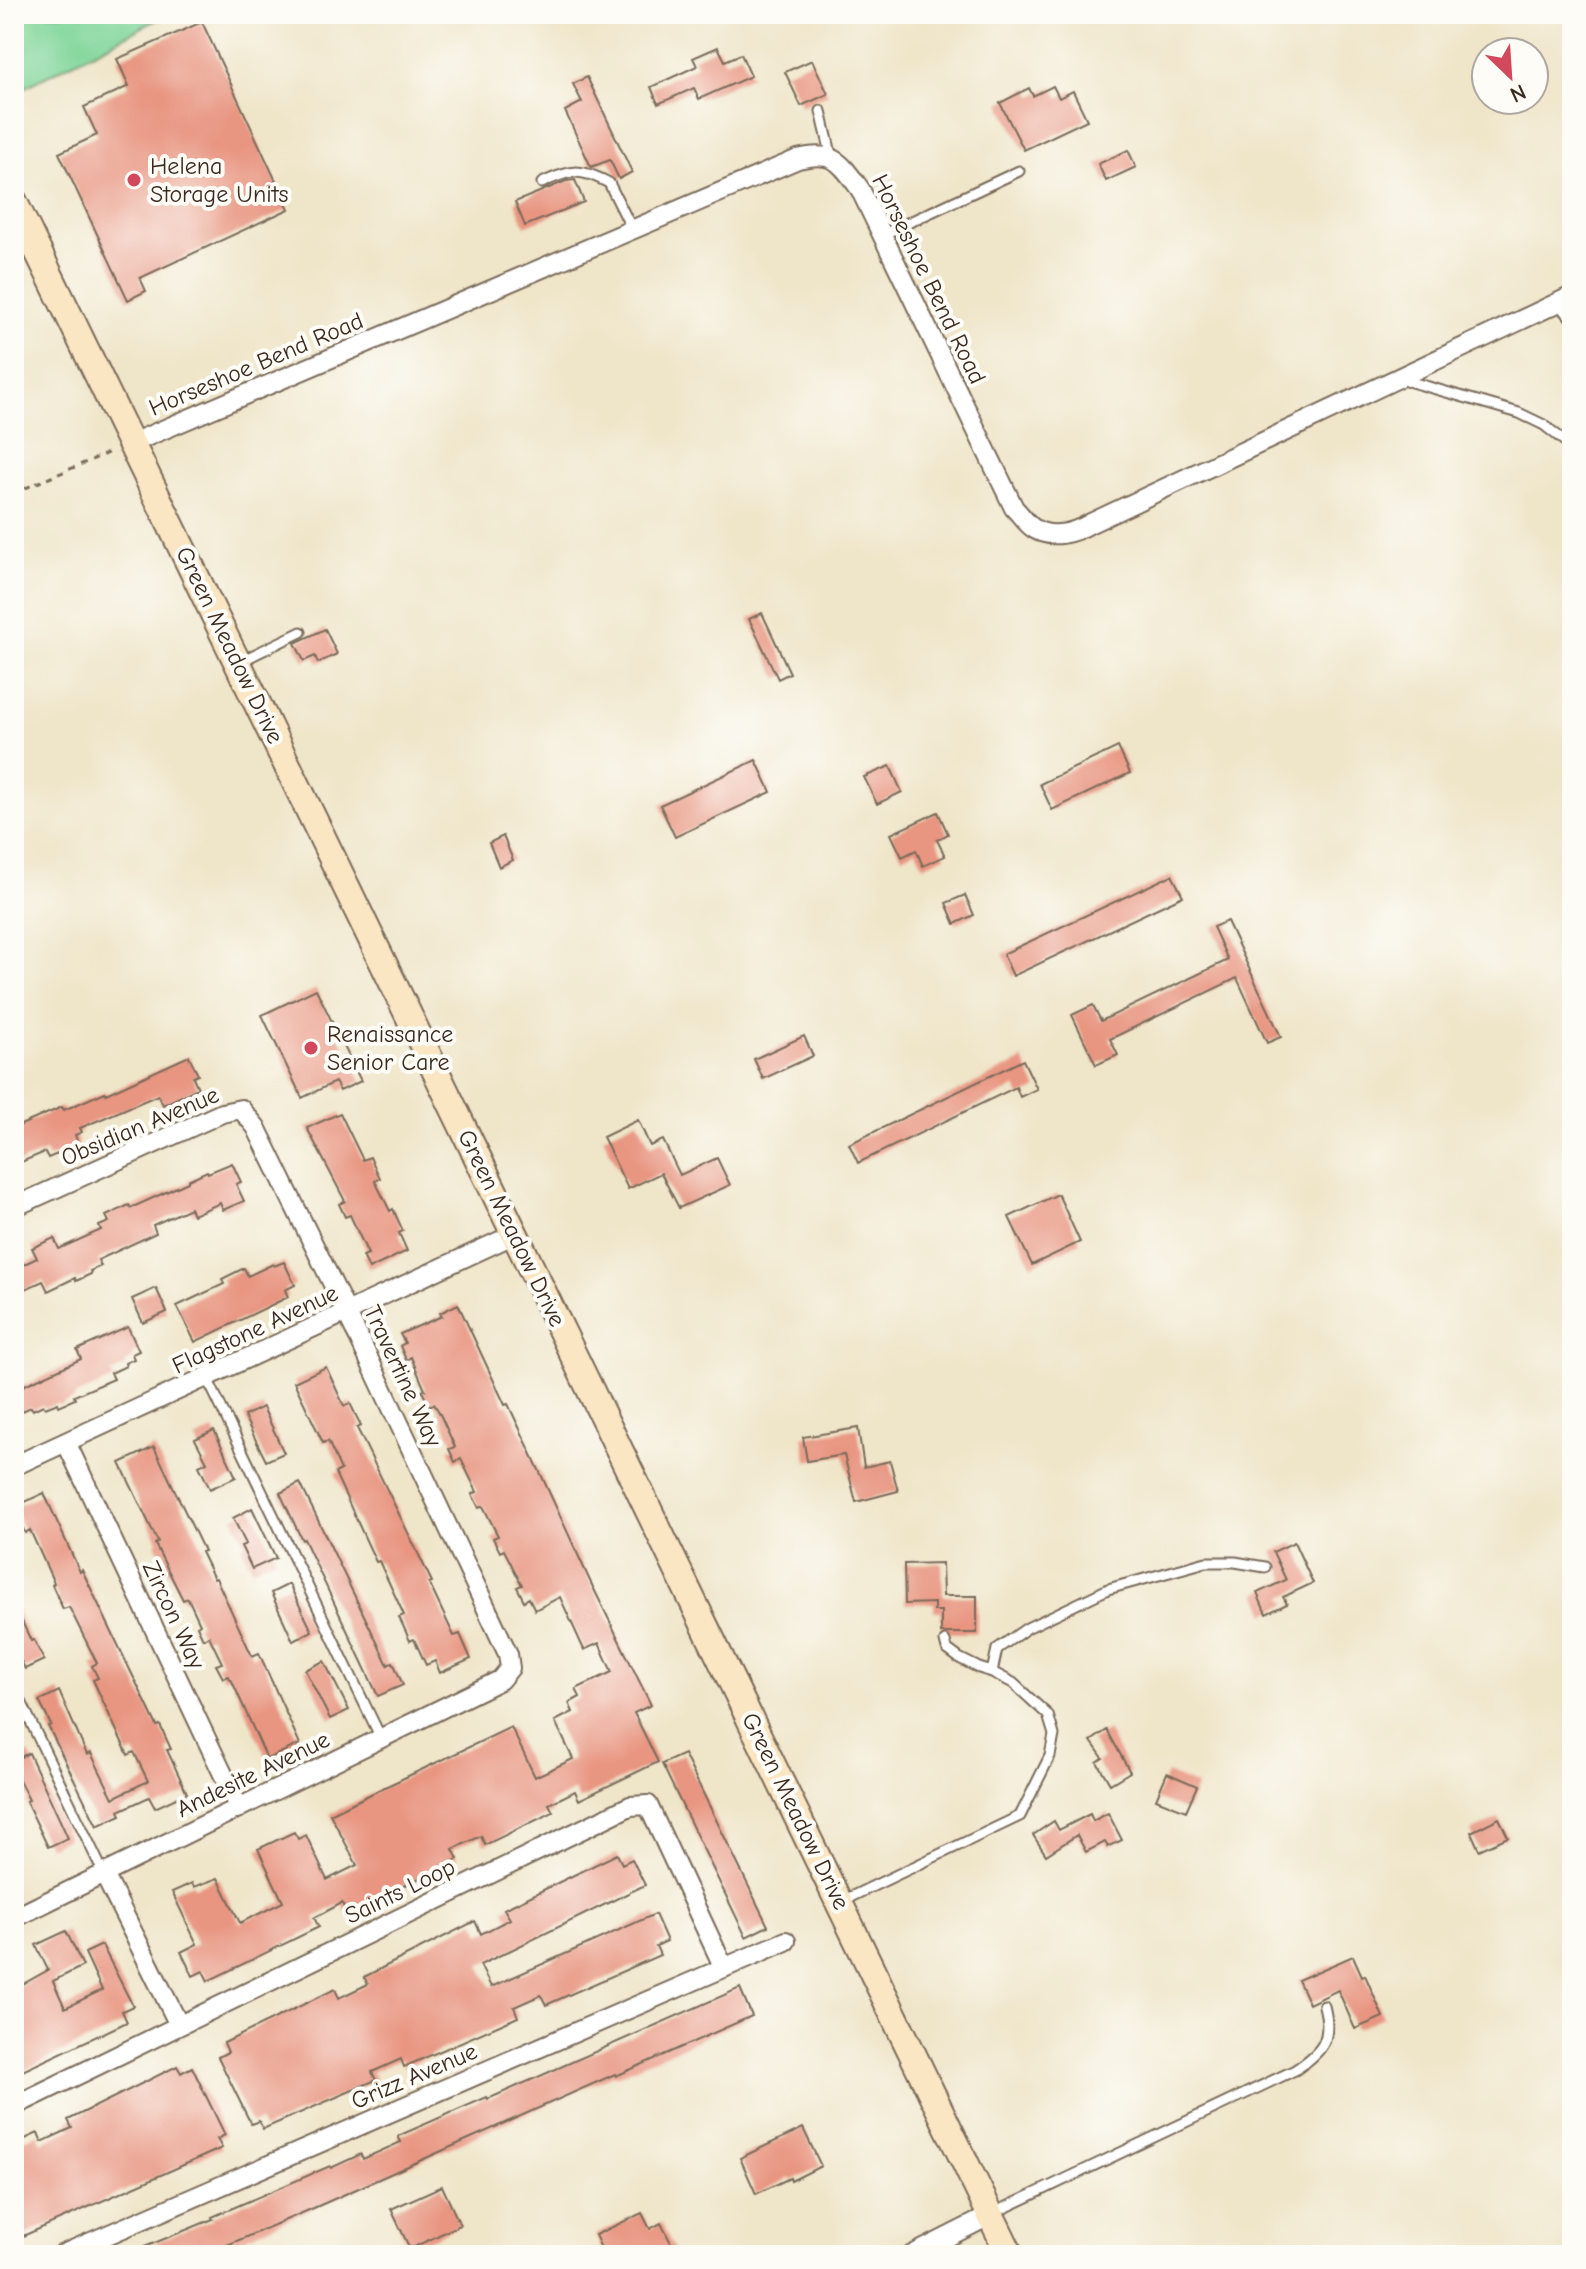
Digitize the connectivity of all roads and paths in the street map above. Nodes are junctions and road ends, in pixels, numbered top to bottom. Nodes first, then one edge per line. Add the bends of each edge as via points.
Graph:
1 (821, 111) dead end
2 (832, 158) junction
3 (1019, 171) dead end
4 (542, 183) dead end
5 (14, 202) edge
6 (633, 231) junction
7 (882, 235) junction
8 (1565, 299) edge
9 (1572, 319) edge
10 (1398, 378) junction
11 (132, 443) junction
12 (1572, 447) edge
13 (14, 493) edge
14 (301, 632) dead end
15 (239, 662) junction
16 (241, 1109) joint
17 (14, 1207) edge
18 (515, 1234) junction
19 (347, 1313) junction
20 (207, 1378) junction
21 (66, 1442) junction
22 (14, 1466) edge
23 (1265, 1567) dead end
24 (945, 1641) dead end
25 (510, 1668) joint
26 (992, 1672) junction
27 (14, 1687) edge
28 (381, 1738) junction
29 (239, 1808) junction
30 (104, 1874) junction
31 (840, 1902) junction
32 (14, 1918) edge
33 (786, 1941) dead end
34 (724, 1968) junction
35 (1324, 2006) dead end
36 (179, 2025) junction
37 (14, 2106) edge
38 (991, 2215) junction
39 (61, 2255) edge
40 (912, 2255) edge
41 (1010, 2255) edge

1 - 2 lane
2 - 6 street, Horseshoe Bend Road via 798,159
2 - 7 street, Horseshoe Bend Road via 860,189
3 - 7 lane
4 - 6 lane via 581,171 609,183
5 - 11 main road, Green Meadow Drive
6 - 11 street, Horseshoe Bend Road
7 - 10 street, Horseshoe Bend Road via 1014,508 1035,529 1058,535 1078,531
8 - 9 lane
8 - 10 street, Horseshoe Bend Road
10 - 12 lane via 1519,413
11 - 13 path
11 - 15 main road, Green Meadow Drive
14 - 15 lane
15 - 18 main road, Green Meadow Drive
16 - 17 street, Obsidian Avenue
16 - 19 street, Travertine Way via 256,1127
18 - 19 street, Flagstone Avenue
18 - 31 main road, Green Meadow Drive
19 - 20 street, Flagstone Avenue
19 - 25 street, Travertine Way via 508,1654
20 - 21 street, Flagstone Avenue
20 - 28 lane
21 - 22 street, Flagstone Avenue
21 - 29 street, Zircon Way
23 - 26 lane via 1206,1562 1108,1589 1027,1628 997,1649
24 - 26 lane via 959,1658
25 - 28 street, Andesite Avenue via 500,1680
26 - 31 lane via 1013,1683 1048,1715 1054,1735 1050,1756 1020,1816
27 - 30 lane
28 - 29 street, Andesite Avenue
29 - 30 street, Andesite Avenue
30 - 32 street, Andesite Avenue
30 - 36 street
31 - 38 main road, Green Meadow Drive
33 - 34 street, Grizz Avenue
34 - 36 street, Saints Loop via 648,1805 630,1806
34 - 39 street, Grizz Avenue
35 - 38 lane via 1329,2022 1322,2049 1295,2070
36 - 37 street, Saints Loop
38 - 40 street
38 - 41 main road, Green Meadow Drive

